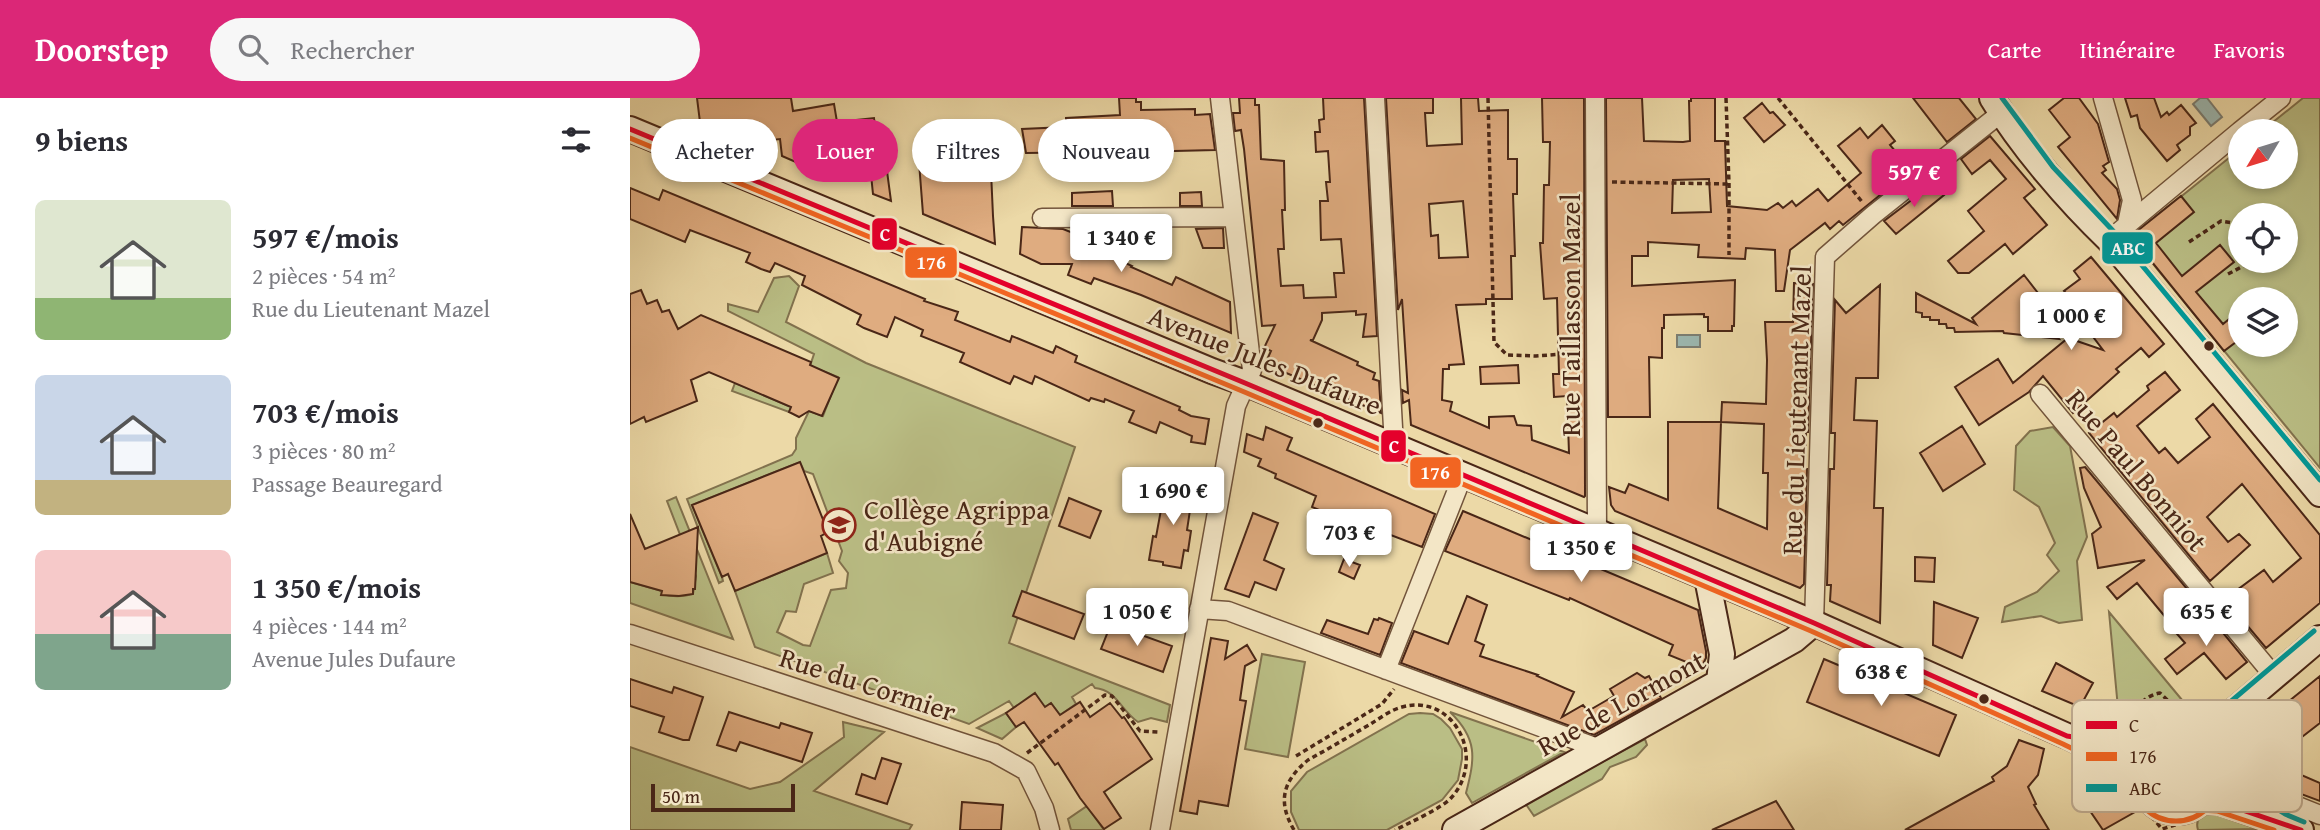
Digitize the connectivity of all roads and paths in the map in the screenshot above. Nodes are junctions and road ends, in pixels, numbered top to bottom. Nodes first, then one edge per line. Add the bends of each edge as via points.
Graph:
1 (1220, 98) edge
2 (1375, 98) edge
3 (1488, 98) edge
4 (1595, 98) edge
5 (1726, 98) edge
6 (1778, 98) edge
7 (2103, 98) edge
8 (2281, 98) edge
9 (1996, 105) edge
10 (2255, 119) edge
11 (630, 129) edge
12 (2228, 141) edge
13 (1596, 182) junction
14 (1729, 184) junction
15 (1873, 215) junction
16 (1233, 217) junction
17 (1042, 218) dead end
18 (2228, 222) edge
19 (2118, 232) junction
20 (2189, 242) dead end
21 (1729, 255) dead end
22 (1596, 352) junction
23 (1245, 383) junction
24 (2040, 394) dead end
25 (1394, 446) junction
26 (1463, 475) junction
27 (2320, 494) edge
28 (1597, 531) junction
29 (1707, 578) junction
30 (1199, 609) junction
31 (1814, 623) junction
32 (630, 634) edge
33 (2320, 638) edge
34 (1393, 672) junction
35 (2274, 676) junction
36 (1719, 682) junction
37 (2246, 700) edge
38 (1382, 704) junction
39 (1387, 714) junction
40 (1165, 732) dead end
41 (2067, 736) junction
42 (2072, 737) edge
43 (2072, 738) edge
44 (1600, 749) junction
45 (1296, 756) dead end
46 (1019, 768) junction
47 (2302, 808) edge
48 (2163, 812) edge
49 (2188, 812) edge
50 (2249, 812) edge
51 (2268, 812) edge
52 (2320, 815) edge
53 (2291, 826) edge
54 (1050, 830) edge
55 (1160, 830) edge
56 (1294, 830) edge
57 (1395, 830) edge
58 (1455, 830) edge
59 (2181, 830) edge

1 - 16 street
2 - 25 street
3 - 22 path via 1494,342 1507,355
4 - 13 street, Rue Taillasson Mazel
5 - 14 path
6 - 15 path
7 - 19 street via 2132,200
8 - 10 street
9 - 15 street, Rue du Lieutenant Mazel
9 - 19 main road via 2083,214
11 - 23 main road, Avenue Jules Dufaure
12 - 19 street
13 - 14 path
13 - 22 street, Rue Taillasson Mazel
14 - 21 path
15 - 31 street, Rue du Lieutenant Mazel via 1825,257
16 - 17 street
16 - 23 street via 1252,370
18 - 20 path via 2221,221
19 - 27 main road
22 - 28 street, Rue Taillasson Mazel
23 - 25 main road, Avenue Jules Dufaure
23 - 30 street via 1236,406
24 - 35 street, Rue Paul Bonniot
25 - 26 main road, Avenue Jules Dufaure
26 - 28 main road, Avenue Jules Dufaure
26 - 34 street
28 - 29 main road, Avenue Jules Dufaure
29 - 31 main road, Avenue Jules Dufaure
29 - 36 main road via 1722,654
30 - 34 street via 1228,611
30 - 55 street
31 - 36 main road, Rue de Lormont via 1794,640
31 - 41 main road, Avenue Jules Dufaure
32 - 46 street, Rue du Cormier via 994,753
33 - 35 main road
34 - 38 path via 1392,694
34 - 44 street
35 - 37 main road
36 - 44 main road, Rue de Lormont
38 - 39 path
38 - 45 path
39 - 56 path via 1298,769 1287,784 1284,800
39 - 57 path via 1402,707 1436,709 1457,729 1468,759 1450,800
40 - 46 path via 1140,731 1111,696 1105,695 1028,751
41 - 42 main road, Avenue Jules Dufaure
41 - 43 main road, Avenue Jules Dufaure
44 - 58 main road, Rue de Lormont
46 - 54 street, Rue du Cormier via 1026,771 1044,807
47 - 52 street
48 - 59 main road
49 - 59 main road
50 - 53 main road
51 - 53 main road

